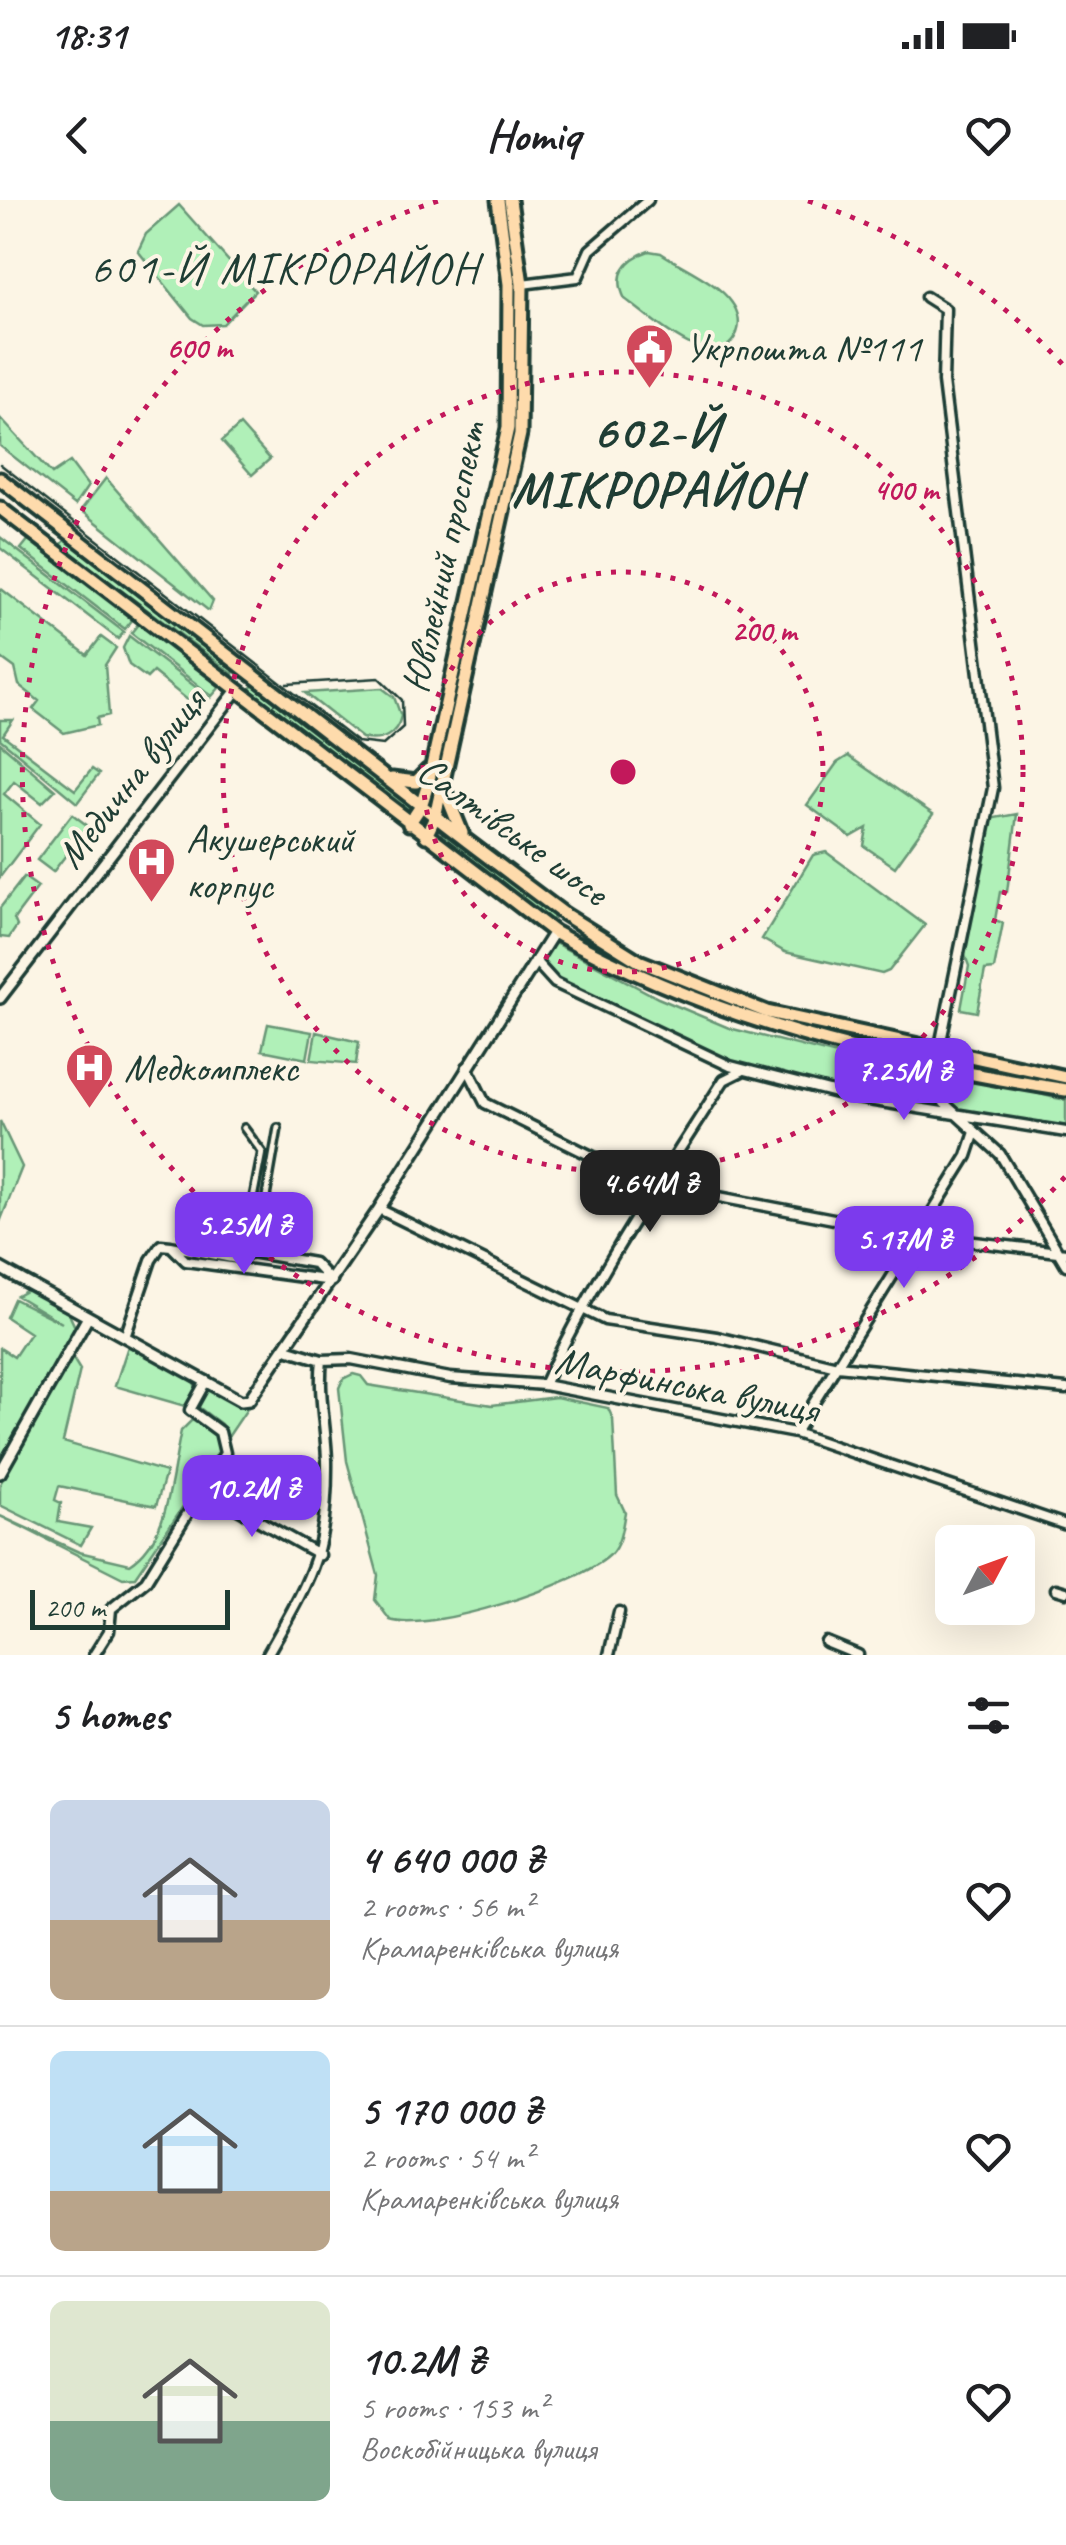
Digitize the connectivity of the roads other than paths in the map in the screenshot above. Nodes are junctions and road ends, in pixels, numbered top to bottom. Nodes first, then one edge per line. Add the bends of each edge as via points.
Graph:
1 (498, 200) edge
2 (510, 200) edge
3 (648, 200) edge
4 (516, 284) junction
5 (926, 297) dead end
6 (0, 478) edge
7 (0, 508) edge
8 (64, 528) junction
9 (49, 546) junction
10 (249, 674) junction
11 (237, 690) junction
12 (432, 762) junction
13 (444, 774) junction
14 (382, 775) junction
15 (422, 806) junction
16 (435, 816) junction
17 (409, 824) junction
18 (426, 836) junction
19 (468, 841) junction
20 (564, 914) junction
21 (554, 932) junction
22 (535, 961) junction
23 (0, 998) edge
24 (939, 1051) junction
25 (937, 1065) junction
26 (468, 1067) junction
27 (751, 1070) junction
28 (1066, 1076) edge
29 (1066, 1090) edge
30 (951, 1111) junction
31 (244, 1128) dead end
32 (278, 1128) dead end
33 (976, 1132) junction
34 (1066, 1132) edge
35 (658, 1184) junction
36 (379, 1209) junction
37 (917, 1235) junction
38 (245, 1240) dead end
39 (258, 1243) dead end
40 (171, 1246) junction
41 (1062, 1252) edge
42 (1066, 1266) edge
43 (0, 1268) edge
44 (330, 1280) junction
45 (581, 1310) junction
46 (88, 1317) junction
47 (125, 1337) junction
48 (286, 1349) junction
49 (322, 1360) junction
50 (836, 1366) junction
51 (206, 1381) junction
52 (544, 1385) junction
53 (1066, 1390) edge
54 (796, 1433) junction
55 (0, 1474) edge
56 (202, 1489) junction
57 (1066, 1525) edge
58 (320, 1555) junction
59 (619, 1612) dead end
60 (826, 1642) dead end
61 (94, 1655) edge
62 (267, 1655) edge
63 (610, 1655) edge
64 (858, 1655) edge

1 - 4 main road, Ювілейний проспект
2 - 4 main road, Ювілейний проспект
3 - 4 street via 590,250 578,277
4 - 12 main road, Ювілейний проспект via 506,440
4 - 13 main road, Ювілейний проспект via 520,434
5 - 24 street via 945,309 943,382 993,788
6 - 8 main road, Салтівське шосе
7 - 9 main road, Салтівське шосе
8 - 9 main road
8 - 10 main road, Салтівське шосе
9 - 11 main road, Салтівське шосе
10 - 11 main road
10 - 14 main road, Салтівське шосе
11 - 17 main road, Салтівське шосе
11 - 23 street, Медична вулиця
12 - 14 main road via 416,782
12 - 15 main road, Ювілейний проспект
13 - 16 main road, Ювілейний проспект
13 - 19 main road via 448,807
14 - 15 main road, Салтівське шосе
15 - 16 main road, Салтівське шосе
15 - 17 main road
16 - 18 main road, Ювілейний проспект
16 - 19 main road, Салтівське шосе
17 - 18 main road, Салтівське шосе
18 - 21 main road, Салтівське шосе
19 - 20 main road, Салтівське шосе
20 - 21 main road
20 - 24 main road, Салтівське шосе via 639,960 767,1012
21 - 22 street
21 - 25 main road, Салтівське шосе via 632,976 764,1026
22 - 26 street
22 - 27 street via 555,983 710,1058
24 - 25 main road
24 - 28 main road, Салтівське шосе
25 - 29 main road, Салтівське шосе
25 - 30 street via 941,1096
26 - 35 street via 485,1104
26 - 36 street
27 - 30 street via 856,1098
27 - 35 street via 724,1080
30 - 33 street
30 - 34 street
31 - 38 street via 262,1152
32 - 39 street
33 - 37 street
33 - 41 street via 1000,1154
35 - 37 street
35 - 45 street
36 - 44 street
36 - 45 street
37 - 41 street
37 - 50 street
40 - 44 street via 186,1261
40 - 44 street via 235,1259 251,1252 314,1262
40 - 47 street via 161,1244 155,1252
41 - 42 street
43 - 46 street
44 - 48 street
45 - 50 street
45 - 52 street
46 - 47 street
46 - 55 street
47 - 51 street
48 - 49 street, Марфинська вулиця
48 - 51 street via 247,1401
49 - 52 street, Марфинська вулиця
49 - 58 street via 327,1459
50 - 53 street
50 - 54 street
51 - 56 street via 190,1410 220,1432 225,1449
52 - 54 street, Марфинська вулиця
54 - 57 street, Марфинська вулиця
56 - 58 street
56 - 61 street via 146,1580 111,1609 109,1631
58 - 62 street
59 - 63 street
60 - 64 street

